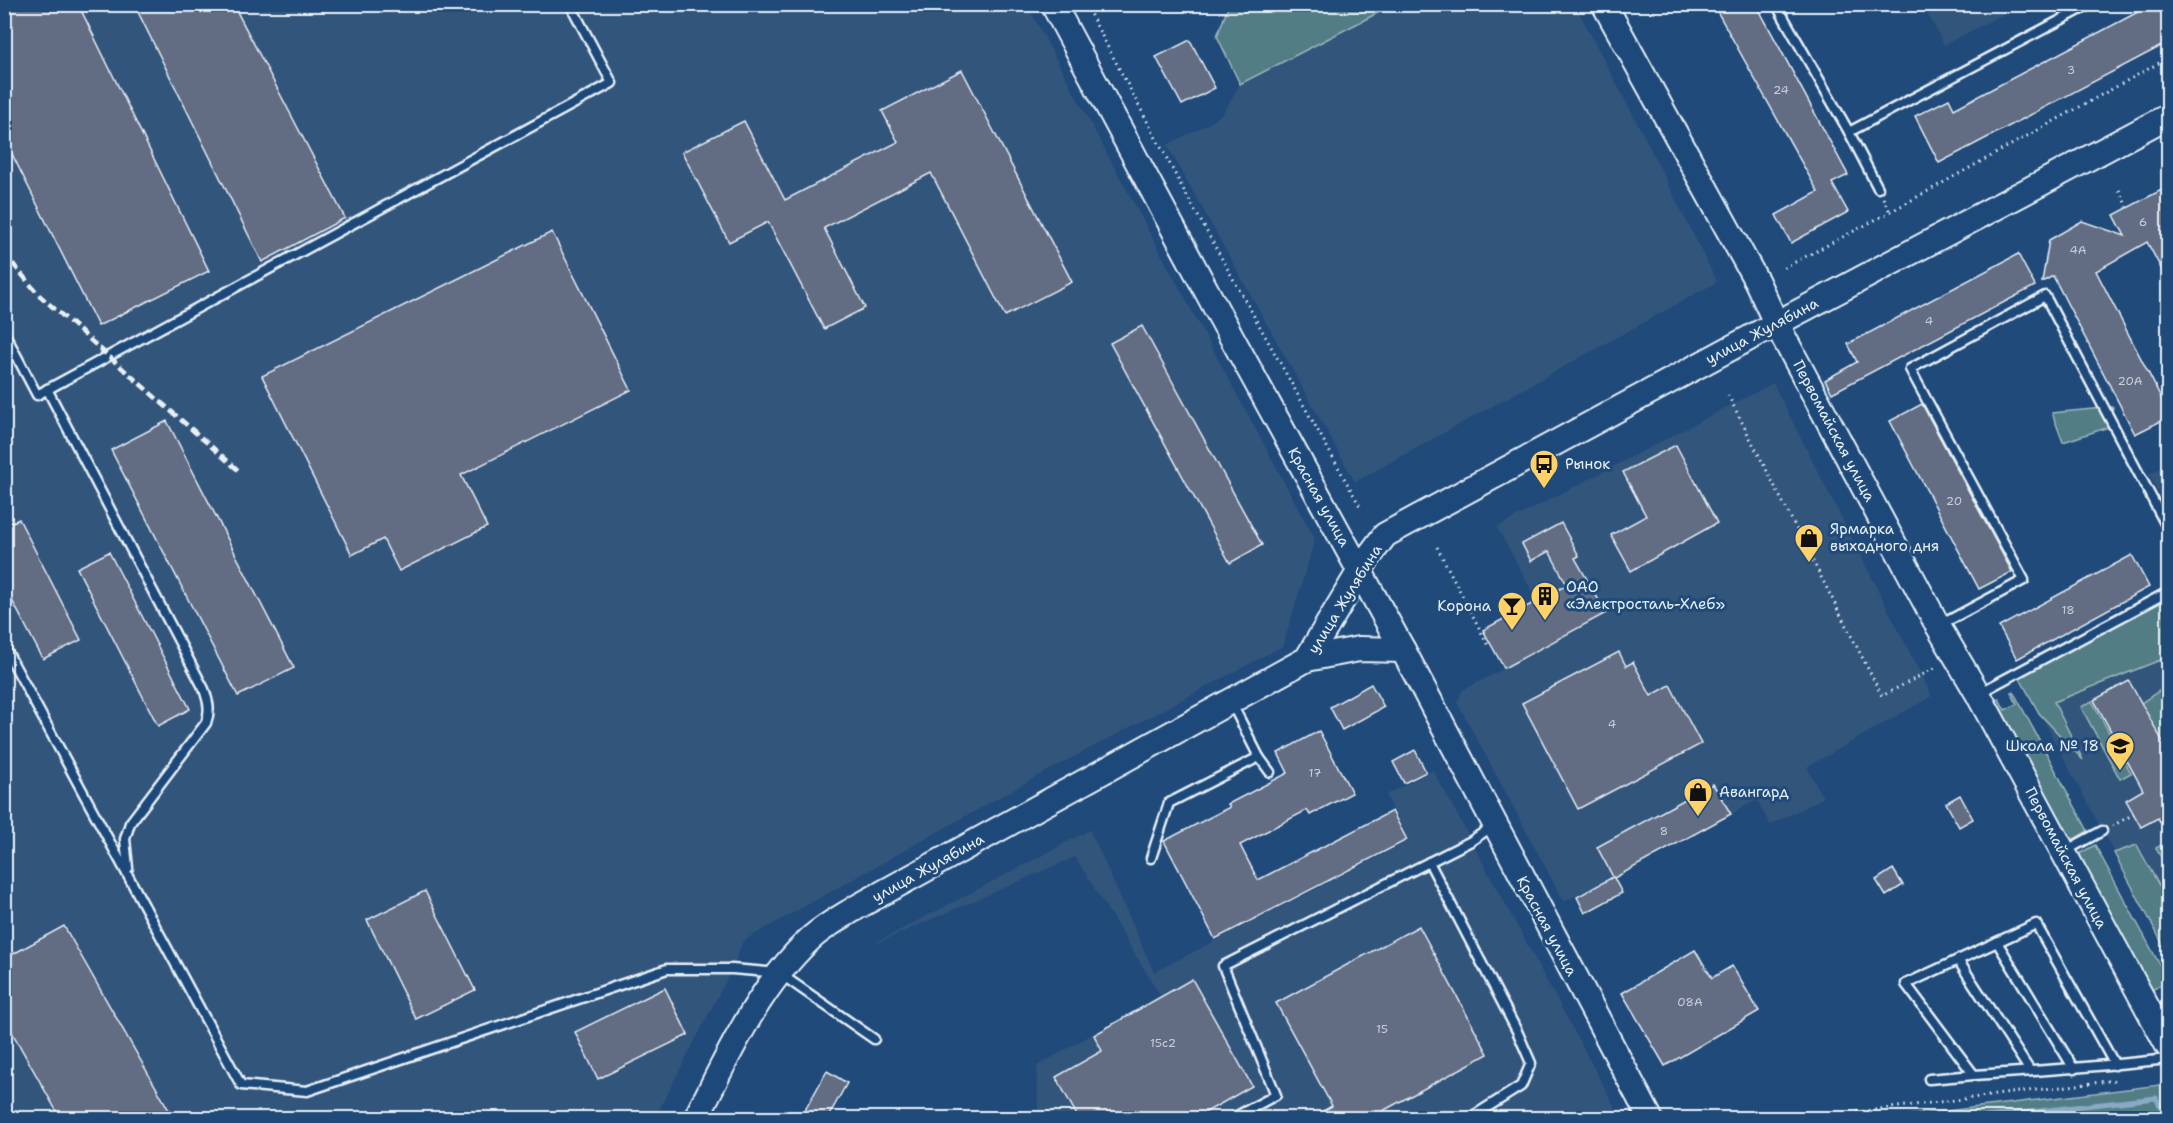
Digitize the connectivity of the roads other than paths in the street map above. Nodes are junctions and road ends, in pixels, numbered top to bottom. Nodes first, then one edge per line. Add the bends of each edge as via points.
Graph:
1 (570, 4) edge
2 (1053, 4) edge
3 (1604, 4) edge
4 (1776, 4) edge
5 (2091, 4) edge
6 (2169, 116) edge
7 (1849, 132) junction
8 (1878, 188) dead end
9 (1776, 323) junction
10 (4, 332) edge
11 (47, 389) junction
12 (2169, 529) edge
13 (1360, 572) junction
14 (2169, 592) edge
15 (1938, 626) junction
16 (4, 646) edge
17 (1403, 650) junction
18 (1308, 659) junction
19 (1978, 694) junction
20 (1231, 702) junction
21 (1259, 757) junction
22 (1270, 771) dead end
23 (1494, 825) junction
24 (2102, 831) road end
25 (2062, 852) junction
26 (1151, 858) dead end
27 (1429, 862) junction
28 (129, 875) junction
29 (1997, 942) junction
30 (1958, 960) junction
31 (779, 973) junction
32 (874, 1039) dead end
33 (2169, 1046) edge
34 (2169, 1059) edge
35 (2115, 1065) junction
36 (2074, 1069) junction
37 (2030, 1071) junction
38 (1974, 1075) junction
39 (1929, 1079) dead end
40 (696, 1119) edge
41 (1233, 1119) edge
42 (1470, 1119) edge
43 (1650, 1119) edge

1 - 11 lane via 612,83
2 - 13 main road, Красная улица
3 - 9 main road, Первомайская улица
4 - 7 lane
5 - 7 lane
6 - 9 main road, улица Жулябина
7 - 8 lane
9 - 13 main road, улица Жулябина via 1385,535
9 - 15 main road, Первомайская улица
10 - 11 lane via 37,395
11 - 28 lane via 209,702 206,723 130,823 125,839
12 - 15 lane via 2045,296 1910,369 2024,580
13 - 17 main road, Красная улица
13 - 18 main road, улица Жулябина
14 - 19 lane
15 - 19 main road, Первомайская улица
16 - 28 lane
17 - 18 main road via 1359,649
17 - 23 main road, Красная улица
18 - 20 main road, улица Жулябина
19 - 25 main road, Первомайская улица
20 - 21 lane
20 - 31 main road, улица Жулябина via 859,906 811,938
21 - 22 lane
21 - 26 lane via 1169,803
23 - 27 lane
23 - 43 main road, Красная улица
24 - 25 lane
25 - 33 main road, Первомайская улица
27 - 41 lane via 1224,966 1276,1095
27 - 42 lane via 1531,1063 1521,1086
28 - 31 lane via 241,1085 307,1091 667,969
29 - 30 lane
29 - 35 lane via 2036,924
29 - 36 lane
30 - 37 lane
30 - 38 lane via 1906,984
31 - 32 lane
31 - 40 main road, улица Жулябина via 749,1017
34 - 35 lane
35 - 36 lane
36 - 37 lane
37 - 38 lane
38 - 39 lane

